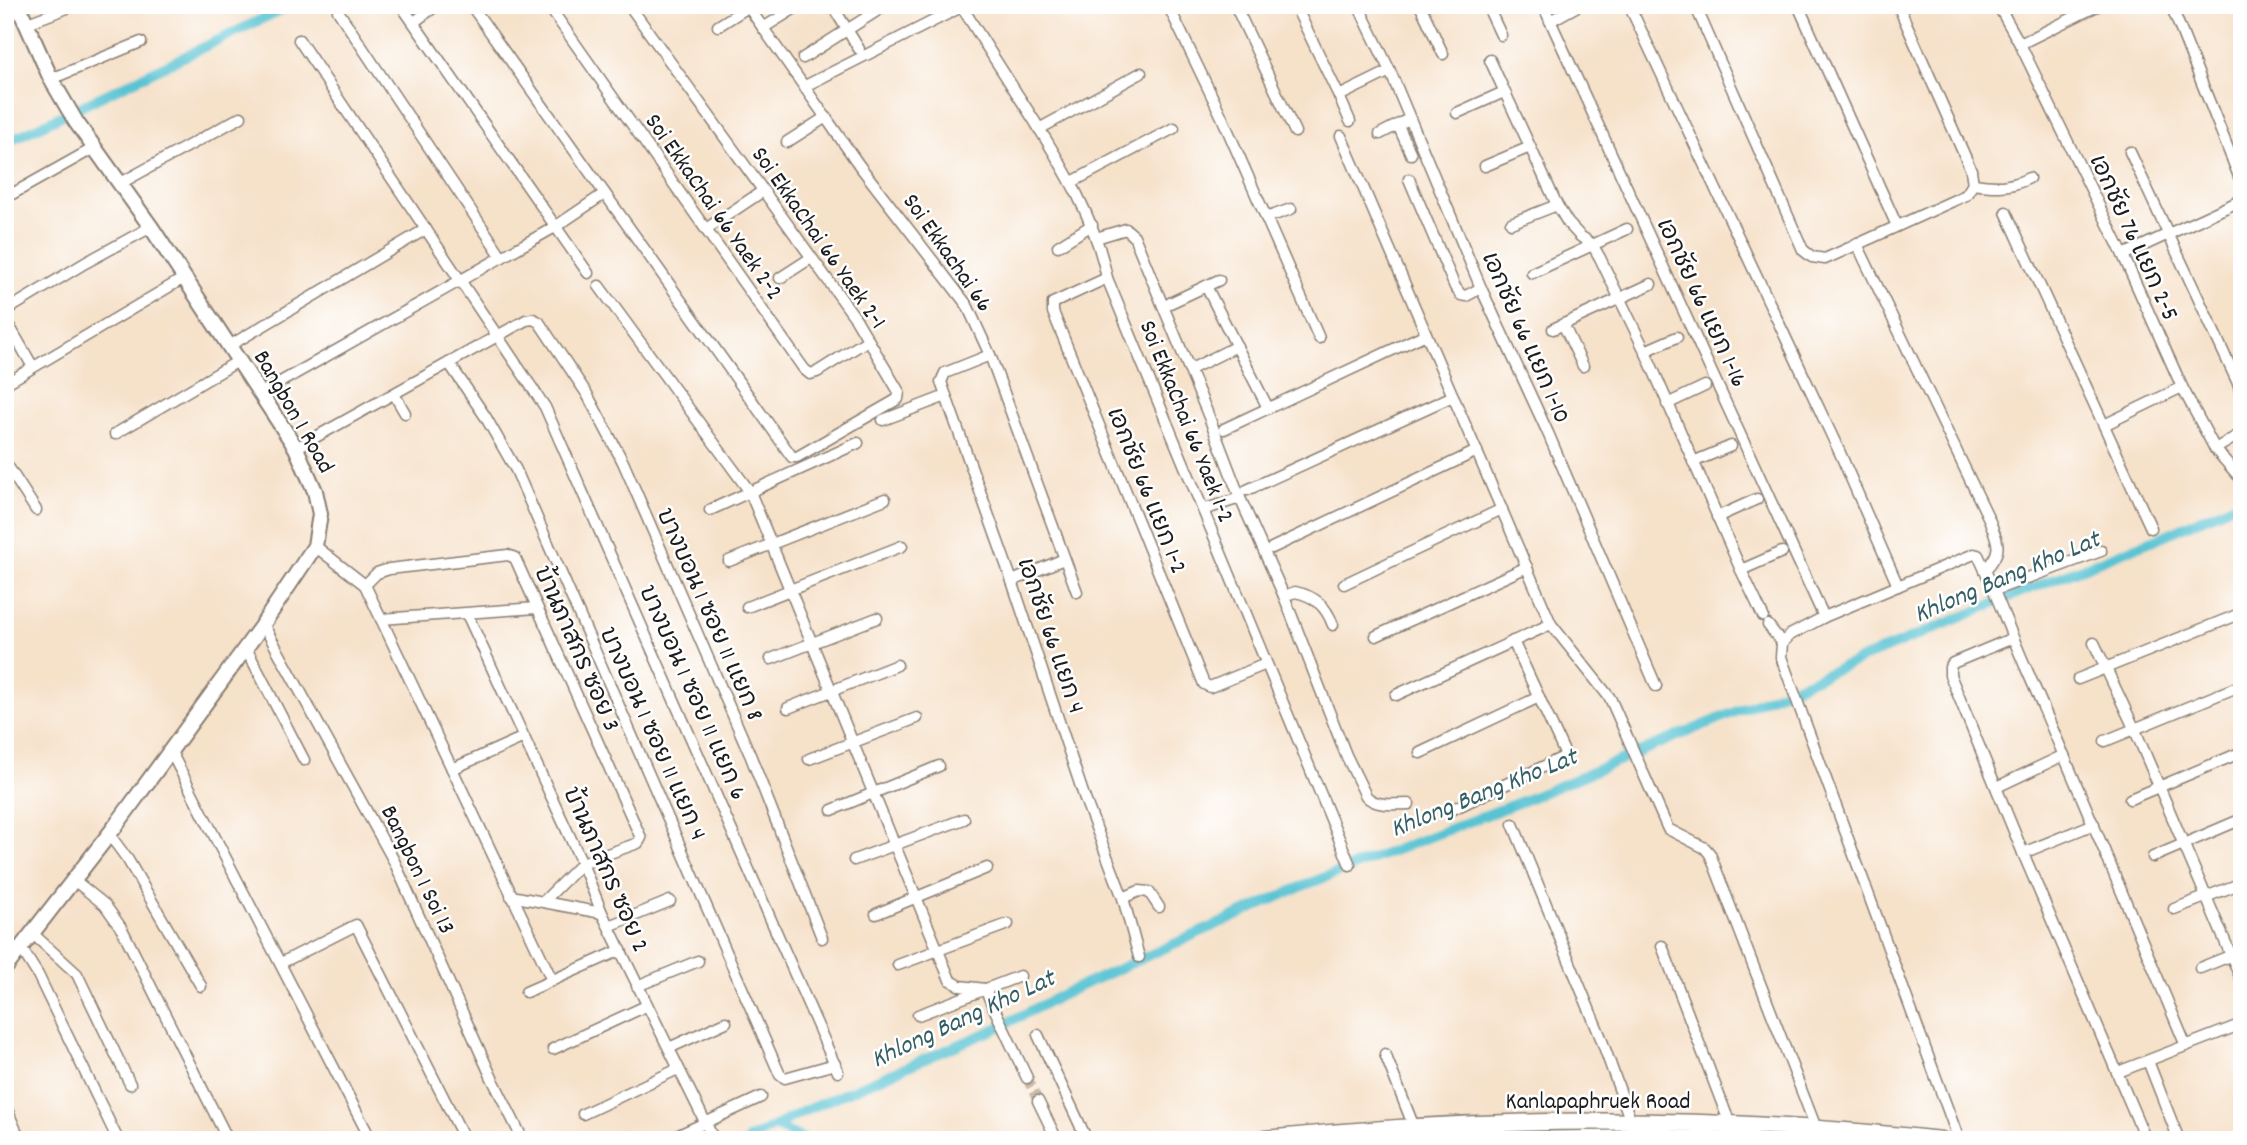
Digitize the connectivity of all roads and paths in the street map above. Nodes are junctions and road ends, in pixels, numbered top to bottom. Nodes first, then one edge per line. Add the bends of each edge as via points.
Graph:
1 (18, 5) edge
2 (75, 5) edge
3 (401, 5) edge
4 (436, 5) edge
5 (471, 5) edge
6 (548, 5) edge
7 (629, 5) edge
8 (800, 5) edge
9 (832, 5) edge
10 (886, 5) edge
11 (1168, 5) edge
12 (1236, 5) edge
13 (1295, 5) edge
14 (1358, 5) edge
15 (1420, 5) edge
16 (1487, 5) edge
17 (1543, 5) edge
18 (1579, 5) edge
19 (1629, 5) edge
20 (1695, 5) edge
21 (1798, 5) edge
22 (1898, 5) edge
23 (1998, 5) edge
24 (2099, 5) edge
25 (2171, 5) edge
26 (747, 6) edge
27 (964, 6) edge
28 (338, 11) dead end
29 (1550, 21) junction
30 (414, 22) junction
31 (25, 24) junction
32 (718, 26) dead end
33 (763, 28) junction
34 (847, 30) junction
35 (1501, 34) dead end
36 (299, 40) dead end
37 (141, 41) dead end
38 (2020, 44) junction
39 (859, 49) dead end
40 (1443, 54) dead end
41 (803, 58) dead end
42 (1490, 60) dead end
43 (1390, 71) junction
44 (1141, 73) dead end
45 (51, 79) junction
46 (805, 86) junction
47 (1504, 92) junction
48 (1339, 96) junction
49 (1457, 113) dead end
50 (241, 117) dead end
51 (826, 117) junction
52 (1409, 119) junction
53 (1350, 121) dead end
54 (1398, 125) junction
55 (1174, 128) dead end
56 (1039, 129) junction
57 (1295, 132) dead end
58 (1380, 134) dead end
59 (1342, 136) dead end
60 (787, 142) dead end
61 (1530, 147) junction
62 (94, 148) junction
63 (2130, 152) dead end
64 (1411, 154) dead end
65 (1485, 166) dead end
66 (2029, 178) dead end
67 (1409, 179) dead end
68 (1072, 182) junction
69 (119, 184) junction
70 (1973, 184) junction
71 (2242, 184) edge
72 (763, 191) junction
73 (604, 194) junction
74 (5, 198) edge
75 (2242, 200) edge
76 (1557, 205) junction
77 (1291, 209) dead end
78 (2006, 212) dead end
79 (1266, 218) junction
80 (1511, 223) dead end
81 (1092, 225) junction
82 (1897, 226) junction
83 (555, 227) junction
84 (151, 228) junction
85 (426, 229) junction
86 (706, 229) junction
87 (1627, 229) dead end
88 (2167, 234) junction
89 (1096, 238) junction
90 (1591, 244) junction
91 (1857, 244) junction
92 (1058, 246) dead end
93 (2123, 255) junction
94 (502, 257) junction
95 (811, 258) junction
96 (1532, 273) dead end
97 (588, 274) dead end
98 (184, 278) junction
99 (780, 278) dead end
100 (1107, 278) junction
101 (1219, 280) dead end
102 (460, 281) junction
103 (1651, 284) dead end
104 (599, 286) dead end
105 (1206, 286) junction
106 (1481, 288) junction
107 (1618, 297) junction
108 (1170, 303) dead end
109 (1426, 334) junction
110 (497, 336) junction
111 (1677, 337) dead end
112 (1319, 338) dead end
113 (868, 340) junction
114 (229, 345) junction
115 (1237, 346) junction
116 (1645, 351) junction
117 (990, 355) junction
118 (240, 360) junction
119 (449, 363) junction
120 (1583, 366) dead end
121 (33, 367) junction
122 (1193, 368) dead end
123 (5, 384) edge
124 (1705, 386) dead end
125 (2182, 387) junction
126 (2242, 392) edge
127 (261, 393) junction
128 (394, 394) junction
129 (1453, 396) junction
130 (946, 397) junction
131 (1667, 404) junction
132 (1268, 408) junction
133 (405, 413) dead end
134 (883, 420) dead end
135 (2104, 425) junction
136 (1224, 429) dead end
137 (2242, 433) edge
138 (115, 434) dead end
139 (858, 443) dead end
140 (1731, 446) dead end
141 (296, 448) junction
142 (2215, 449) junction
143 (1476, 451) junction
144 (5, 462) edge
145 (1693, 462) junction
146 (2242, 480) edge
147 (750, 492) junction
148 (1243, 494) junction
149 (885, 499) dead end
150 (1757, 499) dead end
151 (1502, 509) junction
152 (36, 510) dead end
153 (710, 510) dead end
154 (1203, 510) junction
155 (1717, 517) junction
156 (2151, 528) dead end
157 (773, 544) junction
158 (315, 546) junction
159 (902, 546) dead end
160 (1272, 548) dead end
161 (2101, 551) dead end
162 (1782, 552) dead end
163 (1065, 559) junction
164 (729, 561) dead end
165 (1527, 567) junction
166 (1741, 570) junction
167 (1985, 570) junction
168 (1012, 581) junction
169 (1344, 584) dead end
170 (365, 585) junction
171 (1898, 586) junction
172 (791, 590) junction
173 (1077, 592) dead end
174 (1995, 592) junction
175 (1284, 596) junction
176 (747, 607) dead end
177 (537, 608) junction
178 (2242, 613) edge
179 (467, 614) junction
180 (1824, 617) junction
181 (877, 618) dead end
182 (381, 619) junction
183 (263, 624) junction
184 (1551, 624) junction
185 (1333, 625) dead end
186 (1377, 636) dead end
187 (2013, 638) junction
188 (1513, 641) junction
189 (812, 643) junction
190 (1783, 643) junction
191 (2094, 643) dead end
192 (246, 648) junction
193 (771, 659) dead end
194 (1266, 664) junction
195 (897, 665) dead end
196 (2106, 669) junction
197 (2078, 679) dead end
198 (2242, 685) edge
199 (1656, 686) dead end
200 (832, 691) junction
201 (1396, 695) dead end
202 (1539, 697) junction
203 (788, 708) dead end
204 (917, 718) dead end
205 (2135, 730) junction
206 (524, 737) junction
207 (2105, 741) dead end
208 (853, 742) junction
209 (171, 752) junction
210 (2242, 752) edge
211 (1420, 753) dead end
212 (2064, 755) junction
213 (809, 759) dead end
214 (304, 760) dead end
215 (939, 766) dead end
216 (452, 769) junction
217 (1997, 787) junction
218 (2160, 788) junction
219 (873, 793) junction
220 (2130, 799) dead end
221 (1409, 804) dead end
222 (832, 810) dead end
223 (1451, 810) dead end
224 (2242, 818) edge
225 (964, 819) dead end
226 (1513, 824) dead end
227 (2094, 824) junction
228 (109, 834) junction
229 (894, 844) junction
230 (2183, 844) junction
231 (2023, 853) junction
232 (2153, 857) dead end
233 (854, 860) dead end
234 (582, 863) junction
235 (1350, 865) dead end
236 (987, 868) dead end
237 (74, 880) junction
238 (2242, 883) edge
239 (510, 896) junction
240 (2206, 897) junction
241 (1123, 898) junction
242 (916, 899) junction
243 (544, 901) junction
244 (670, 901) dead end
245 (1159, 907) dead end
246 (2175, 909) dead end
247 (602, 913) junction
248 (876, 914) dead end
249 (1008, 923) dead end
250 (609, 926) junction
251 (33, 934) junction
252 (822, 938) dead end
253 (1662, 946) dead end
254 (21, 948) junction
255 (937, 949) junction
256 (621, 950) junction
257 (2242, 951) edge
258 (2231, 955) junction
259 (1139, 957) dead end
260 (698, 961) dead end
261 (281, 963) junction
262 (898, 965) dead end
263 (5, 968) edge
264 (2200, 968) dead end
265 (1020, 976) dead end
266 (552, 980) junction
267 (2242, 981) edge
268 (201, 986) dead end
269 (637, 986) junction
270 (985, 989) junction
271 (526, 992) dead end
272 (646, 1006) junction
273 (918, 1015) dead end
274 (726, 1022) dead end
275 (2242, 1024) edge
276 (1038, 1035) dead end
277 (2186, 1046) junction
278 (669, 1048) junction
279 (553, 1049) dead end
280 (1385, 1054) dead end
281 (2148, 1061) junction
282 (836, 1068) joint
283 (678, 1069) junction
284 (2118, 1072) junction
285 (1027, 1078) tunnel mouth
286 (130, 1084) dead end
287 (761, 1097) dead end
288 (1038, 1101) tunnel mouth
289 (6, 1108) edge
290 (583, 1114) dead end
291 (705, 1121) junction
292 (1631, 1122) junction
293 (1730, 1124) junction
294 (1414, 1127) junction
295 (1816, 1128) junction
296 (1589, 1139) edge
297 (20, 1140) edge
298 (118, 1140) edge
299 (228, 1140) edge
300 (371, 1140) edge
301 (465, 1140) edge
302 (523, 1140) edge
303 (668, 1140) edge
304 (714, 1140) edge
305 (1057, 1140) edge
306 (1087, 1140) edge
307 (1256, 1140) edge
308 (1511, 1140) edge
309 (1752, 1140) edge
310 (1941, 1140) edge
311 (1959, 1140) edge
312 (2146, 1140) edge
313 (2179, 1140) edge

1 - 31 main road, Bangbon 1 Road
2 - 31 street
3 - 30 street
4 - 30 street
5 - 73 street
6 - 86 street, Soi EkkaChai 66 Yaek 2-2
7 - 72 street, Soi EkkaChai 66 Yaek 2-1
8 - 33 street
9 - 34 street
10 - 34 street
11 - 79 street
12 - 57 street
13 - 48 street
14 - 43 street, เอกชัย 66 แยก 1-10
15 - 40 street
16 - 35 street
17 - 29 street, เอกชัย 66 แยก 1-16
18 - 29 street
19 - 171 street
20 - 91 street via 1803,250 1825,259
21 - 82 street
22 - 70 street via 1971,170
23 - 38 street, เอกชัย 76 แยก 2-5
24 - 38 street
25 - 71 street
26 - 32 street
26 - 33 street, Soi Ekkachai 66
27 - 46 street
27 - 56 street, Soi EkkaChai 66 Yaek 1-2
28 - 94 street
29 - 180 street, เอกชัย 66 แยก 1-16
30 - 83 street
31 - 45 main road, Bangbon 1 Road
33 - 46 street, Soi Ekkachai 66
34 - 39 street
34 - 41 street
36 - 85 street, บางบอน 1 ซอย 11 แยก 6
37 - 45 street
38 - 93 street, เอกชัย 76 แยก 2-5
42 - 47 street
43 - 48 street
43 - 52 street, เอกชัย 66 แยก 1-10
44 - 56 street
45 - 62 main road, Bangbon 1 Road
46 - 51 street, Soi Ekkachai 66
47 - 49 street
47 - 61 street
48 - 53 street
50 - 69 street
51 - 60 street
51 - 117 street, Soi Ekkachai 66 via 967,305
52 - 54 street
52 - 106 street, เอกชัย 66 แยก 1-10
54 - 58 street
54 - 64 street
55 - 68 street
56 - 68 street, Soi EkkaChai 66 Yaek 1-2
59 - 109 street
61 - 65 street
61 - 76 street
62 - 69 main road, Bangbon 1 Road
62 - 74 street
63 - 88 street
66 - 70 street via 2003,187
67 - 106 street via 1455,287 1466,296
68 - 81 street, Soi EkkaChai 66 Yaek 1-2
69 - 84 main road, Bangbon 1 Road
70 - 82 street via 1966,195
72 - 86 street
72 - 95 street, Soi EkkaChai 66 Yaek 2-1
73 - 83 street
73 - 113 street, Soi EkkaChai 66 Yaek 2-1 via 794,458 900,397
75 - 88 street
76 - 80 street
76 - 90 street via 1568,223
77 - 79 street
78 - 135 street
79 - 112 street
81 - 89 street, Soi EkkaChai 66 Yaek 1-2
81 - 92 street
82 - 91 street
83 - 94 street
83 - 97 street
84 - 98 main road, Bangbon 1 Road
84 - 121 street via 7,310 7,322
85 - 102 street, บางบอน 1 ซอย 11 แยก 6
85 - 114 street
86 - 113 street, Soi EkkaChai 66 Yaek 2-2 via 810,374
87 - 90 street
88 - 93 street
88 - 126 street
89 - 100 street, Soi EkkaChai 66 Yaek 1-2
89 - 148 street via 1126,229 1134,236
90 - 96 street
90 - 107 street
91 - 167 street via 1989,519 1998,545 1996,558
93 - 125 street, เอกชัย 76 แยก 2-5
94 - 102 street
95 - 99 street
95 - 113 street, Soi EkkaChai 66 Yaek 2-1
98 - 114 main road, Bangbon 1 Road
98 - 121 street
100 - 154 street, Soi EkkaChai 66 Yaek 1-2
100 - 194 street, เอกชัย 66 แยก 1-2 via 1054,303 1053,312 1203,684 1220,684
101 - 105 street
102 - 110 street, บางบอน 1 ซอย 11 แยก 6
102 - 127 street
103 - 107 street
104 - 147 street
105 - 108 street
105 - 115 street
106 - 199 street, เอกชัย 66 แยก 1-10
107 - 116 street
107 - 120 street via 1558,326
109 - 129 street
109 - 132 street
110 - 119 street
110 - 252 street, บางบอน 1 ซอย 11 แยก 8 via 526,320 536,320 587,394 623,462 751,757
110 - 282 street, บางบอน 1 ซอย 11 แยก 6 via 545,407
111 - 116 street
114 - 118 main road, Bangbon 1 Road
115 - 122 street
115 - 132 street
116 - 131 street
117 - 130 street via 946,373 941,382
117 - 163 street, Soi Ekkachai 66
118 - 127 main road, Bangbon 1 Road
118 - 138 street
119 - 128 street
119 - 282 street, บางบอน 1 ซอย 11 แยก 4 via 516,470 780,1075 785,1078
121 - 123 street
124 - 131 street
125 - 135 street
125 - 142 street, เอกชัย 76 แยก 2-5
127 - 141 main road, Bangbon 1 Road
128 - 133 street
128 - 141 street
129 - 143 street
129 - 148 street
130 - 134 street
130 - 168 street, เอกชัย 66 แยก 4
131 - 145 street
132 - 136 street
135 - 156 street
137 - 142 street
139 - 147 street
140 - 145 street
141 - 158 main road, Bangbon 1 Road via 316,491 320,514
142 - 146 street, เอกชัย 76 แยก 2-5
143 - 151 street
143 - 160 street
144 - 152 street
145 - 155 street
147 - 153 street
147 - 157 street
148 - 154 street
148 - 175 street
149 - 157 street
150 - 155 street
151 - 165 street
151 - 169 street
154 - 194 street, Soi EkkaChai 66 Yaek 1-2
155 - 166 street
157 - 164 street
157 - 172 street
158 - 170 street
158 - 183 main road, Bangbon 1 Road
159 - 172 street
161 - 174 street
162 - 166 street
163 - 168 street
163 - 173 street, Soi Ekkachai 66
165 - 184 street
165 - 186 street
166 - 190 street
167 - 171 street via 1974,554
167 - 174 street
168 - 241 street, เอกชัย 66 แยก 4
170 - 177 street, บ้านภาสกร ซอย 3 via 382,571 508,555 515,558
170 - 182 street
171 - 180 street
172 - 176 street
172 - 189 street
174 - 187 street
175 - 185 street via 1295,592 1319,602 1328,610
175 - 221 street via 1366,796 1371,802
177 - 179 street
177 - 234 street, บ้านภาสกร ซอย 3 via 641,838
178 - 196 street
179 - 182 street
179 - 206 street, บ้านภาสกร ซอย 2
180 - 190 street
181 - 189 street
182 - 216 street
183 - 192 main road, Bangbon 1 Road
183 - 302 street, Bangbon 1 Soi 13 via 394,861
184 - 188 street
184 - 295 street via 1610,698 1668,829 1710,854
187 - 212 street
187 - 217 street via 1953,663 1950,671
188 - 201 street
188 - 202 street
189 - 193 street
189 - 200 street
190 - 311 street via 1781,657 1790,683
191 - 196 street
192 - 209 main road, Bangbon 1 Road
192 - 214 street
194 - 235 street, Soi EkkaChai 66 Yaek 1-2
195 - 200 street
196 - 197 street
196 - 205 street
198 - 205 street
200 - 203 street
200 - 208 street
202 - 211 street
202 - 223 street via 1566,756
204 - 208 street
205 - 207 street
205 - 218 street
206 - 216 street
206 - 234 street, บ้านภาสกร ซอย 2
208 - 213 street
208 - 219 street
209 - 228 main road, Bangbon 1 Road
209 - 261 street
210 - 218 street
212 - 217 street
212 - 227 street
215 - 219 street
216 - 239 street
217 - 231 street
218 - 220 street
218 - 230 street
219 - 222 street
219 - 229 street
224 - 230 street
225 - 229 street
226 - 292 street
227 - 231 street
227 - 277 street
228 - 237 main road, Bangbon 1 Road
228 - 268 street
229 - 233 street
229 - 242 street
230 - 232 street
230 - 240 street
231 - 284 street
234 - 243 street
234 - 247 street, บ้านภาสกร ซอย 2
236 - 242 street
237 - 251 main road, Bangbon 1 Road
237 - 299 street via 105,905 122,929
238 - 240 street
239 - 243 street
239 - 266 street
240 - 246 street
240 - 258 street
241 - 245 street via 1149,892
241 - 259 street, เอกชัย 66 แยก 4
242 - 248 street
242 - 255 street
243 - 247 street
244 - 250 street
247 - 250 street, บ้านภาสกร ซอย 2
249 - 255 street
250 - 256 street, บ้านภาสกร ซอย 2
251 - 254 main road, Bangbon 1 Road
251 - 286 street via 77,974
253 - 293 street
254 - 263 main road, Bangbon 1 Road
254 - 298 street
255 - 262 street
255 - 270 street via 950,980
256 - 266 street
256 - 269 street, บ้านภาสกร ซอย 2
257 - 258 street
258 - 264 street
258 - 267 street
260 - 269 street
261 - 300 street
261 - 301 street via 356,925
265 - 270 street
266 - 271 street
269 - 272 street, บ้านภาสกร ซอย 2
270 - 273 street
270 - 285 street
272 - 278 street, บ้านภาสกร ซอย 2
272 - 279 street
274 - 278 street
275 - 277 street
276 - 306 street
277 - 281 street
278 - 283 street, บ้านภาสกร ซอย 2
280 - 294 street
281 - 284 street
281 - 313 street
283 - 290 street
283 - 291 street, บ้านภาสกร ซอย 2
284 - 312 street
287 - 291 street
288 - 305 street
289 - 297 street
291 - 303 street
291 - 304 street, บ้านภาสกร ซอย 2
292 - 293 main road, Kanlapaphruek Road
292 - 294 main road, Kanlapaphruek Road
293 - 295 main road, Kanlapaphruek Road
294 - 307 main road, Kanlapaphruek Road
295 - 310 main road, Kanlapaphruek Road
296 - 308 main road, Kanlapaphruek Road
296 - 309 main road, Kanlapaphruek Road

